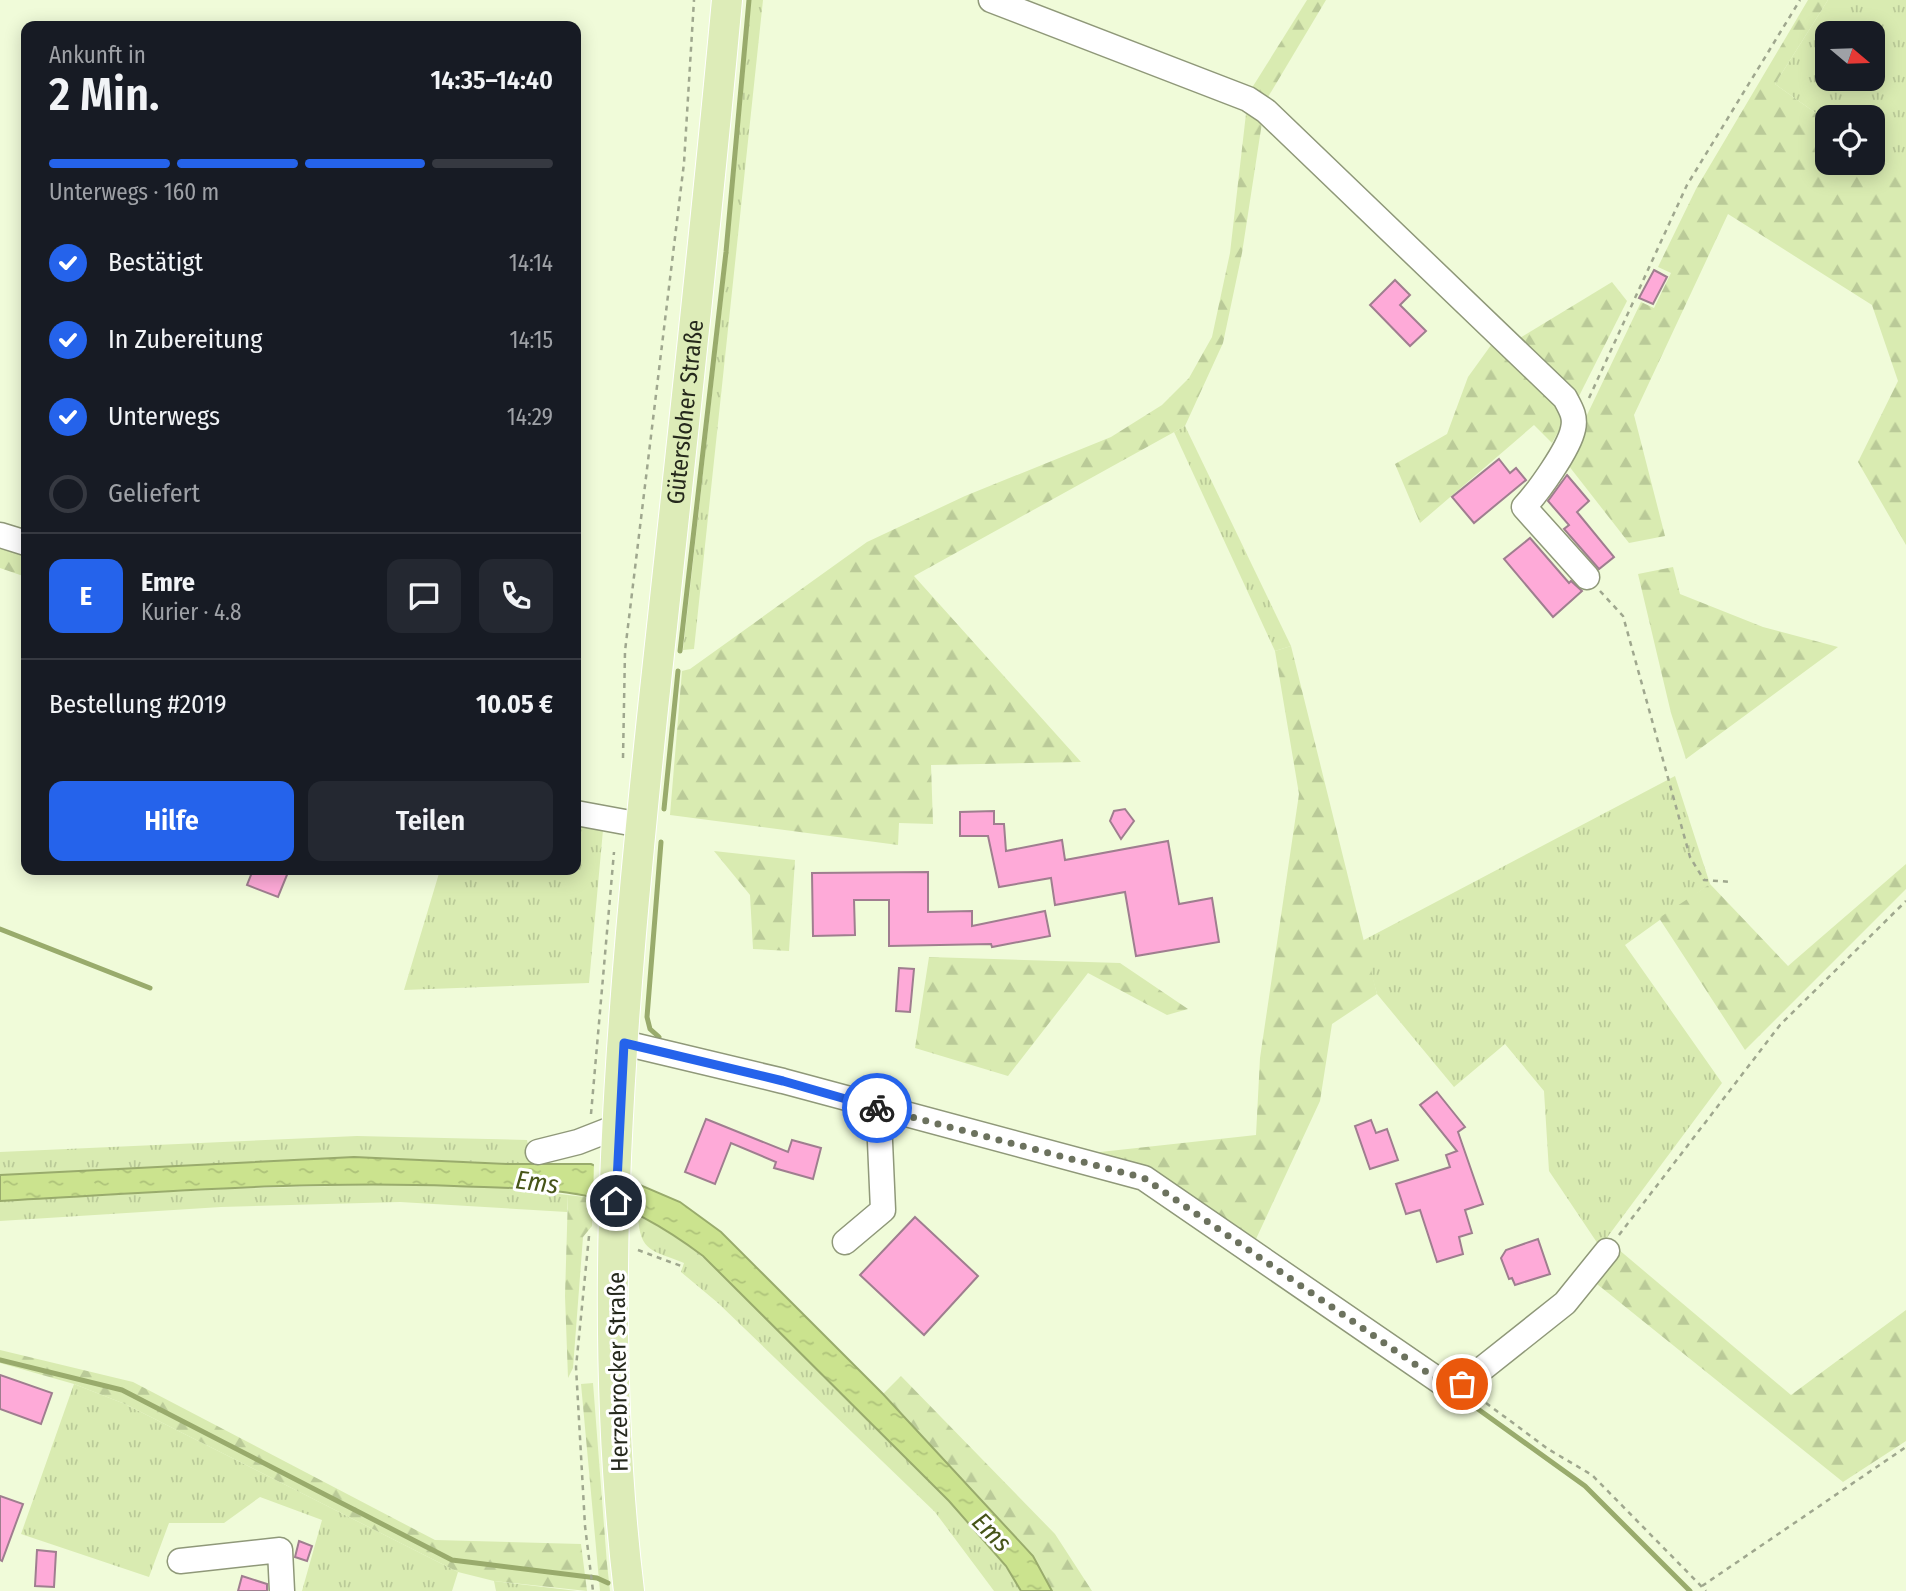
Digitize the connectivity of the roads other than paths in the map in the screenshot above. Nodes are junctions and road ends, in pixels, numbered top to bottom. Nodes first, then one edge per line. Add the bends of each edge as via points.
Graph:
1 (727, 0) edge
2 (991, 0) edge
3 (0, 535) edge
4 (21, 542) edge
5 (1587, 577) road end
6 (581, 814) edge
7 (641, 825) junction
8 (624, 1043) junction
9 (882, 1109) junction
10 (618, 1139) junction
11 (538, 1152) dead end
12 (845, 1241) dead end
13 (1607, 1251) road end
14 (180, 1561) dead end
15 (282, 1591) edge
16 (629, 1591) edge

1 - 7 main road, Gütersloher Straße
2 - 5 street via 1248,99 1266,111 1565,398 1574,413 1573,430 1540,491 1524,507
3 - 4 street
6 - 7 street
7 - 8 main road, Gütersloher Straße
8 - 9 street
8 - 10 main road, Gütersloher Straße
9 - 12 street via 883,1210
9 - 13 street via 1144,1178 1441,1382 1462,1384 1565,1303
10 - 11 street
10 - 16 main road, Herzebrocker Straße via 609,1231
14 - 15 street via 280,1550

